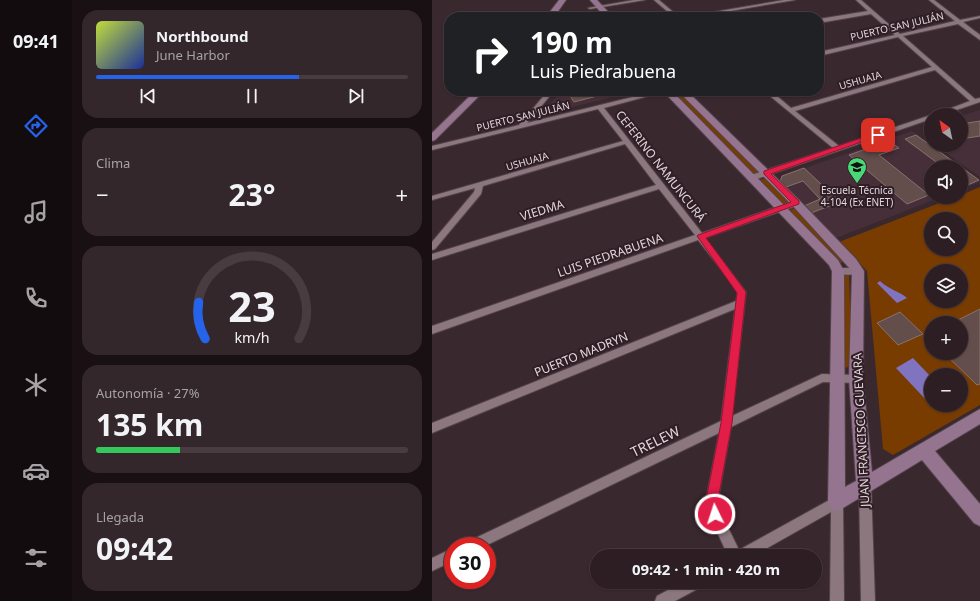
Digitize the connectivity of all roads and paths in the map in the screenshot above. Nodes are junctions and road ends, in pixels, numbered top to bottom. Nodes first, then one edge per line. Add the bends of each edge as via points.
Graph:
1 (563, 0) edge
2 (593, 0) edge
3 (643, 0) edge
4 (656, 0) edge
5 (793, 0) edge
6 (858, 0) edge
7 (931, 0) edge
8 (587, 6) joint
9 (599, 7) junction
10 (554, 12) edge
11 (593, 12) edge
12 (604, 12) edge
13 (671, 12) edge
14 (717, 12) edge
15 (871, 12) junction
16 (980, 18) edge
17 (824, 21) edge
18 (959, 22) junction
19 (898, 36) junction
20 (980, 38) edge
21 (824, 53) edge
22 (936, 68) junction
23 (475, 96) edge
24 (547, 96) edge
25 (645, 96) edge
26 (671, 96) edge
27 (687, 96) edge
28 (772, 96) edge
29 (977, 101) edge
30 (600, 107) junction
31 (956, 108) edge
32 (790, 110) junction
33 (924, 119) edge
34 (521, 126) junction
35 (432, 138) edge
36 (626, 142) junction
37 (432, 148) edge
38 (838, 149) junction
39 (766, 173) junction
40 (752, 178) junction
41 (479, 185) junction
42 (660, 186) junction
43 (432, 198) edge
44 (796, 203) junction
45 (782, 208) junction
46 (701, 236) junction
47 (432, 247) edge
48 (432, 257) edge
49 (838, 271) junction
50 (858, 271) junction
51 (741, 303) junction
52 (432, 330) edge
53 (837, 378) junction
54 (856, 378) junction
55 (980, 416) edge
56 (726, 423) junction
57 (432, 428) edge
58 (924, 450) junction
59 (865, 485) junction
60 (837, 502) junction
61 (980, 516) edge
62 (490, 537) edge
63 (732, 549) edge
64 (753, 549) edge
65 (444, 559) edge
66 (432, 565) edge
67 (683, 589) edge
68 (662, 601) edge
69 (837, 601) edge
70 (868, 601) edge

1 - 10 street
2 - 9 street
3 - 9 street
4 - 13 street
5 - 14 street
6 - 15 street
7 - 18 street
8 - 9 street
8 - 11 street
9 - 12 street
15 - 17 street
15 - 19 street
16 - 18 street, PUERTO SAN JULIÁN
18 - 19 street, PUERTO SAN JULIÁN
18 - 20 street
19 - 21 street, PUERTO SAN JULIÁN
19 - 22 street
22 - 29 street
22 - 32 street, USHUAIA
23 - 35 street
24 - 34 street
25 - 30 street, PUERTO SAN JULIÁN
26 - 40 street
27 - 39 street
28 - 32 street
29 - 31 street
30 - 34 street, PUERTO SAN JULIÁN
30 - 36 street, CEFERINO NAMUNCURÁ
32 - 38 street
33 - 38 street
34 - 37 street, PUERTO SAN JULIÁN
36 - 41 street, USHUAIA
36 - 42 street, CEFERINO NAMUNCURÁ
38 - 39 street
39 - 40 street
39 - 44 street
40 - 45 street
41 - 43 street, USHUAIA
41 - 47 street via 478,192
42 - 46 street, CEFERINO NAMUNCURÁ
42 - 48 street, VIEDMA
44 - 45 street, LUIS PIEDRABUENA
44 - 50 street
45 - 46 street, LUIS PIEDRABUENA
45 - 49 street via 834,263
46 - 51 street, CEFERINO NAMUNCURÁ via 742,292
46 - 52 street, LUIS PIEDRABUENA
49 - 50 street
49 - 53 street, JUAN FRANCISCO GUEVARA
50 - 54 street, JUAN FRANCISCO GUEVARA
51 - 56 street, CEFERINO NAMUNCURÁ
51 - 57 street, PUERTO MADRYN
53 - 54 street, TRELEW
53 - 56 street, TRELEW via 822,378
53 - 60 street, JUAN FRANCISCO GUEVARA
54 - 59 street, JUAN FRANCISCO GUEVARA
55 - 58 street
56 - 62 street, TRELEW
56 - 63 street, CEFERINO NAMUNCURÁ via 712,500 715,514
58 - 59 street
58 - 61 street
59 - 60 street
59 - 70 street, JUAN FRANCISCO GUEVARA
60 - 64 street
60 - 69 street, JUAN FRANCISCO GUEVARA
65 - 66 street
67 - 68 street

